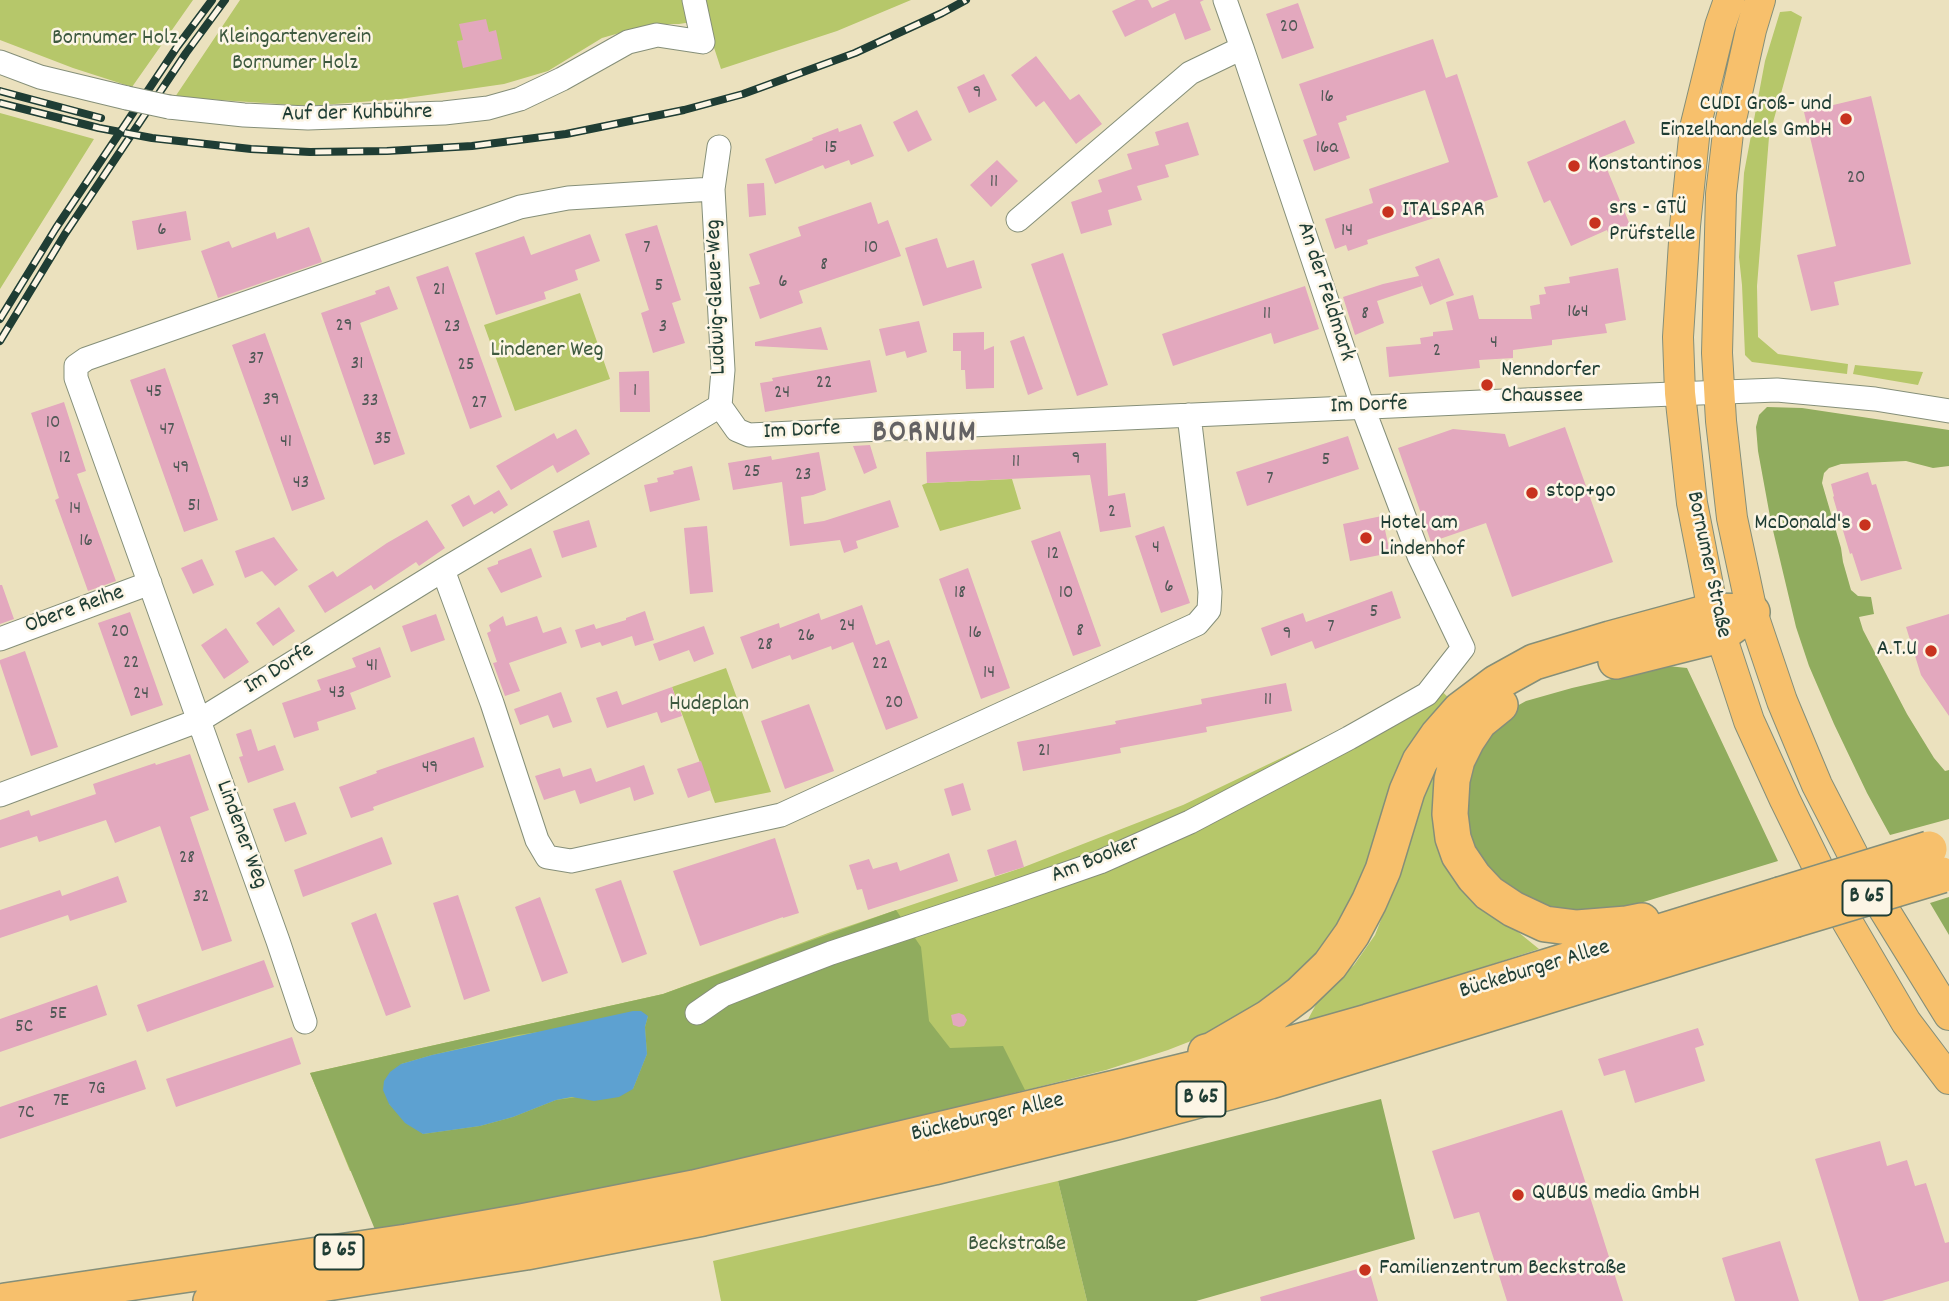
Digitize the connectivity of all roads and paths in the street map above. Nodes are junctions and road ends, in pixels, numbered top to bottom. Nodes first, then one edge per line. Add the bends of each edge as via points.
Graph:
1 (694, 0) edge
2 (1225, 0) edge
3 (1729, 0) edge
4 (1759, 0) edge
5 (1242, 48) junction
6 (0, 62) edge
7 (719, 147) dead end
8 (713, 189) junction
9 (1018, 220) dead end
10 (1718, 392) junction
11 (1680, 394) junction
12 (720, 406) junction
13 (1363, 408) junction
14 (1949, 411) edge
15 (1189, 415) junction
16 (443, 570) junction
17 (149, 583) junction
18 (1752, 612) junction
19 (1716, 623) junction
20 (0, 639) edge
21 (1463, 648) joint
22 (200, 720) junction
23 (0, 795) edge
24 (1944, 862) edge
25 (1786, 908) junction
26 (697, 1013) dead end
27 (1949, 1015) edge
28 (305, 1022) dead end
29 (1949, 1079) edge
30 (1124, 1086) junction
31 (686, 1205) junction
32 (5, 1301) edge
33 (211, 1301) edge

1 - 6 street, Auf der Kuhbühre, bridge via 703,42 657,35 628,42 520,99 444,113 308,118 169,107 40,77
2 - 5 street, An der Feldmark
3 - 11 main road, Bornumer Straße via 1695,128 1678,337
4 - 10 main road, Bornumer Straße via 1728,133 1721,194
5 - 9 street via 1190,73
5 - 13 street, An der Feldmark
7 - 8 street, Ludwig-Gleue-Weg
8 - 12 street, Ludwig-Gleue-Weg via 723,370
8 - 17 street, Lindener Weg via 569,198 520,208 86,359 76,366 76,378
10 - 11 street, Im Dorfe
10 - 14 street via 1830,394
10 - 18 main road, Bornumer Straße via 1732,518
11 - 13 street, Im Dorfe
11 - 19 main road, Bornumer Straße via 1692,503
12 - 15 street, Im Dorfe via 737,430 749,435
12 - 16 street, Im Dorfe
13 - 15 street, Im Dorfe
13 - 21 street, An der Feldmark via 1419,555
15 - 16 street via 1210,592 1209,610 1197,624 781,815 571,861 547,857 537,840
16 - 22 street, Im Dorfe
17 - 20 street, Obere Reihe
17 - 22 street, Lindener Weg
18 - 19 highway
18 - 27 main road, Bornumer Straße via 1817,785 1867,882
19 - 25 highway via 1550,678 1517,692 1496,708 1479,722 1457,760 1450,798 1453,838 1459,855 1489,893 1545,923 1577,928 1627,924 1721,903
19 - 29 main road, Bornumer Straße via 1749,721 1831,894 1906,1022
19 - 30 highway via 1534,662 1460,710 1420,761 1369,902 1330,965 1268,1018 1213,1050 1154,1068
21 - 26 street, Am Booker via 1427,694 1190,822 1100,862 771,976 723,995
22 - 23 street, Im Dorfe
22 - 28 street, Lindener Weg
24 - 25 highway, Bückeburger Allee / B 65, bridge
25 - 30 highway, Bückeburger Allee / B 65
25 - 31 highway, Bückeburger Allee / B 65 via 1376,1049 1116,1122 934,1167
30 - 31 highway, Bückeburger Allee / B 65
31 - 32 highway, Bückeburger Allee / B 65 via 521,1222
31 - 33 highway, Bückeburger Allee / B 65 via 526,1252

